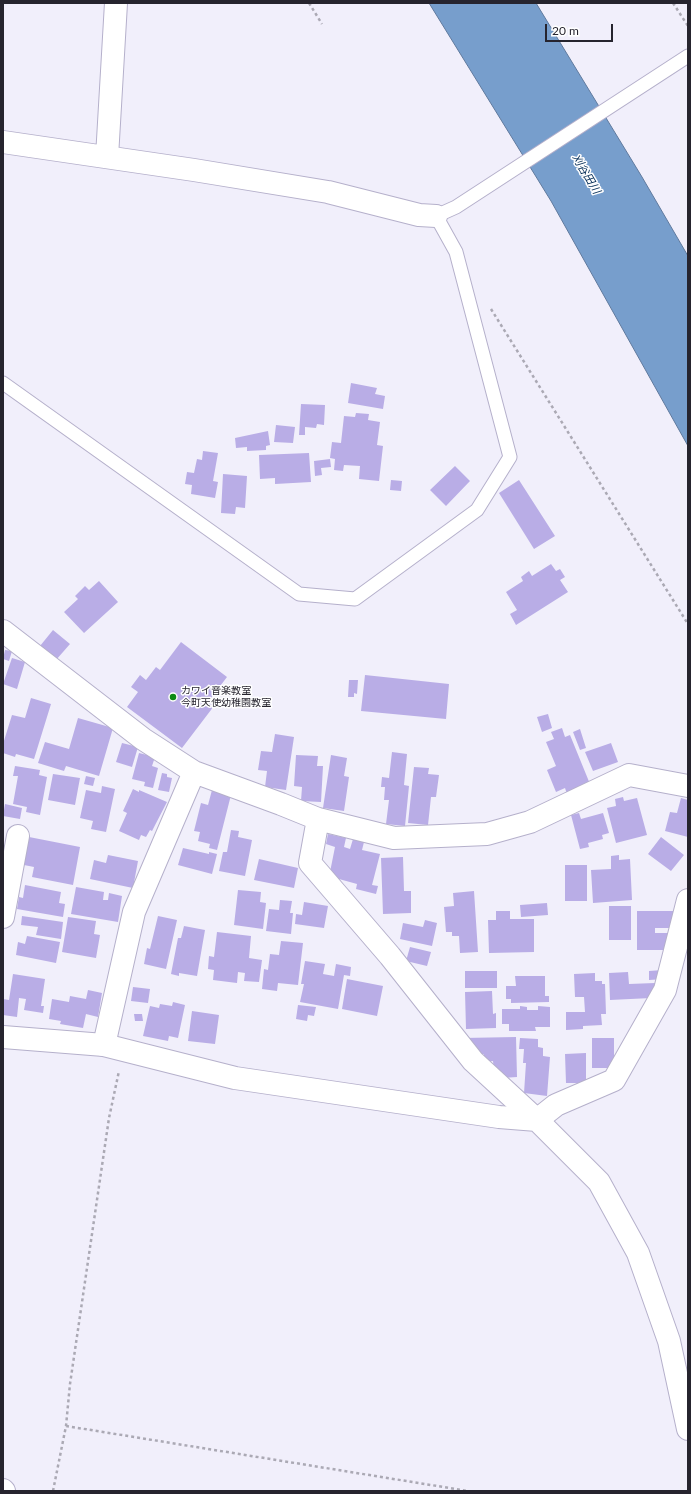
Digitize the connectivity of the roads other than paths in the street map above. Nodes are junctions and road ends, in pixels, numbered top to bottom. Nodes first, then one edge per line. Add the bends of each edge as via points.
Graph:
1 (116, 3) edge
2 (688, 56) edge
3 (3, 142) edge
4 (107, 157) junction
5 (436, 216) junction
6 (3, 383) edge
7 (3, 631) edge
8 (194, 772) junction
9 (688, 786) edge
10 (318, 819) junction
11 (18, 836) dead end
12 (688, 900) edge
13 (3, 917) edge
14 (3, 1037) edge
15 (113, 1048) junction
16 (537, 1120) junction
17 (688, 1429) edge

1 - 4 street
2 - 5 lane via 456,207
3 - 4 street
4 - 5 street via 320,191 419,215
5 - 6 lane via 456,252 510,457 477,510 355,599 299,594
7 - 8 street via 143,739
8 - 10 street
8 - 15 street via 134,912
9 - 10 street via 629,775 530,822 487,834 394,838
10 - 16 street via 310,863 390,956 473,1061
11 - 13 street
12 - 16 street via 666,990 614,1080 556,1105
14 - 15 street
15 - 16 street via 235,1078 499,1117
16 - 17 street via 599,1182 638,1253 669,1341

